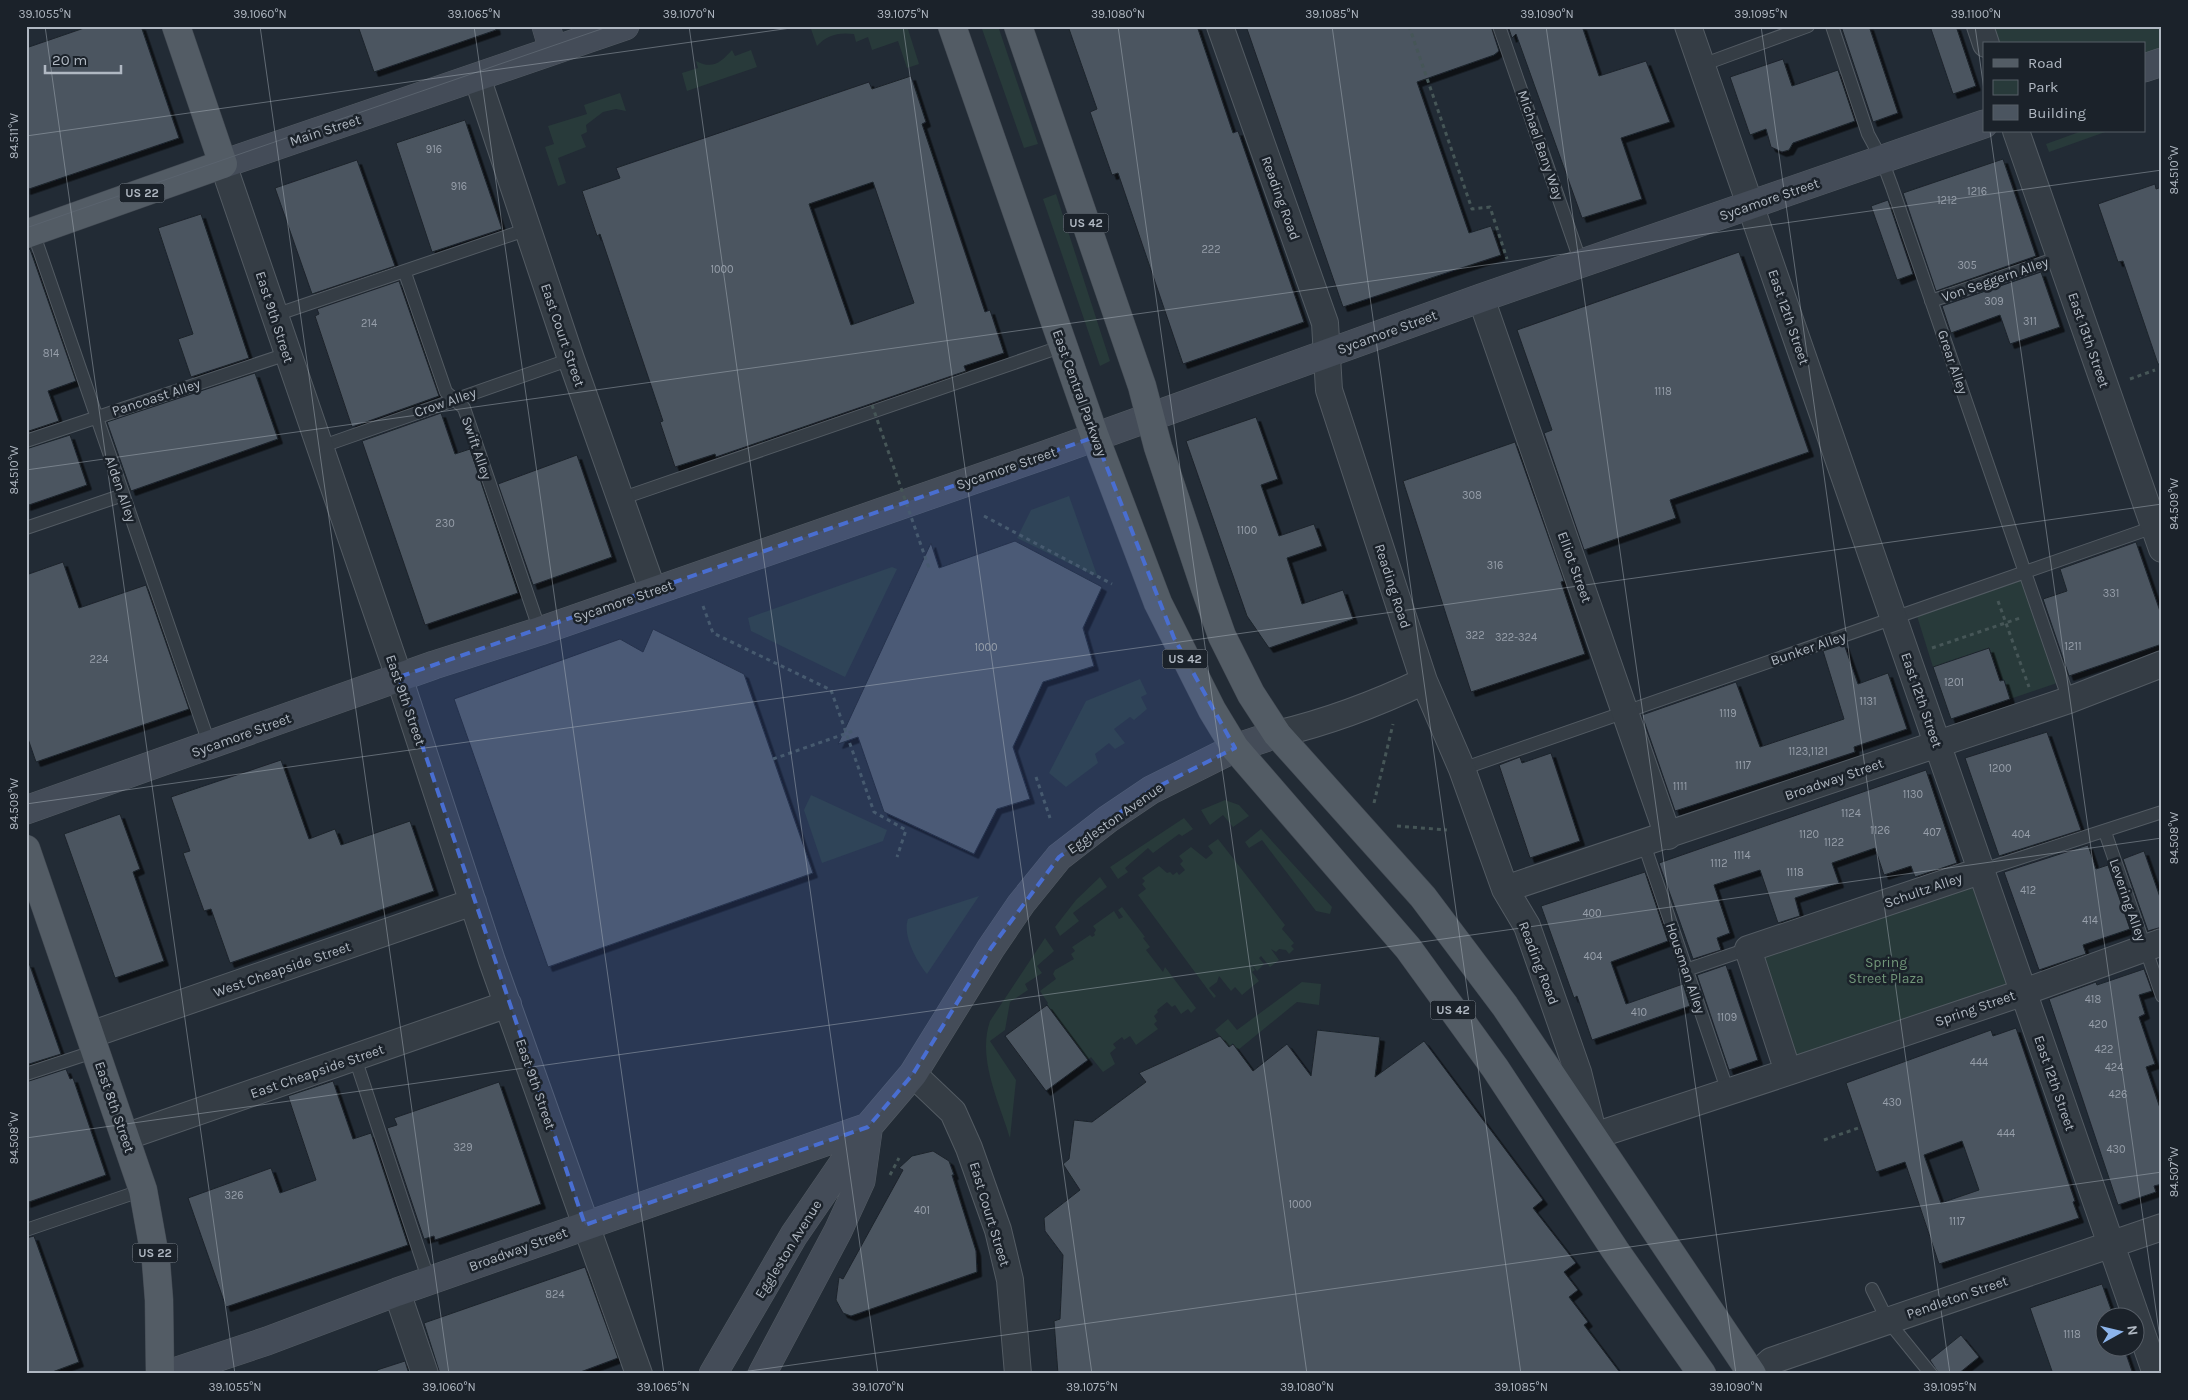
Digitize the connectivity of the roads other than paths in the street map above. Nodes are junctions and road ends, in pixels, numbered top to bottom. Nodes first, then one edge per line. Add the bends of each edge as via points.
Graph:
1 (176, 26) edge
2 (625, 26) edge
3 (952, 26) edge
4 (1018, 26) edge
5 (1220, 26) edge
6 (1500, 26) edge
7 (1688, 26) edge
8 (1808, 26) edge
9 (1832, 26) edge
10 (1980, 26) edge
11 (550, 38) edge
12 (1985, 42) edge
13 (2162, 62) edge
14 (1702, 65) junction
15 (2146, 67) edge
16 (477, 77) junction
17 (1983, 124) edge
18 (2016, 132) edge
19 (1882, 160) junction
20 (223, 164) junction
21 (1750, 205) junction
22 (528, 229) junction
23 (29, 233) edge
24 (2060, 257) junction
25 (1581, 263) junction
26 (405, 273) junction
27 (1481, 298) junction
28 (1931, 301) junction
29 (276, 315) junction
30 (1063, 346) junction
31 (287, 354) junction
32 (1327, 354) junction
33 (571, 359) junction
34 (454, 399) junction
35 (97, 417) junction
36 (1151, 418) junction
37 (1095, 437) junction
38 (26, 441) edge
39 (320, 447) junction
40 (123, 495) junction
41 (620, 499) junction
42 (26, 528) edge
43 (2158, 538) edge
44 (2026, 572) junction
45 (653, 591) junction
46 (1894, 618) junction
47 (540, 631) junction
48 (2162, 664) edge
49 (399, 677) junction
50 (1424, 681) junction
51 (2069, 700) junction
52 (1625, 712) junction
53 (1277, 734) junction
54 (1937, 744) junction
55 (210, 746) junction
56 (1235, 748) junction
57 (1462, 769) junction
58 (26, 810) edge
59 (2162, 812) edge
60 (2105, 832) junction
61 (1656, 840) junction
62 (26, 849) edge
63 (1983, 870) junction
64 (1505, 889) junction
65 (473, 902) junction
66 (2153, 945) edge
67 (1748, 949) junction
68 (1686, 970) junction
69 (2024, 992) junction
70 (2162, 996) edge
71 (508, 1004) junction
72 (93, 1043) junction
73 (356, 1058) junction
74 (1788, 1072) junction
75 (26, 1074) edge
76 (913, 1074) junction
77 (1728, 1092) junction
78 (868, 1127) junction
79 (1594, 1136) junction
80 (126, 1137) junction
81 (143, 1190) junction
82 (585, 1225) junction
83 (2162, 1226) edge
84 (26, 1230) edge
85 (2111, 1244) junction
86 (429, 1281) junction
87 (1872, 1289) dead end
88 (396, 1292) junction
89 (1888, 1321) junction
90 (210, 1367) edge
91 (160, 1374) edge
92 (168, 1374) edge
93 (425, 1374) edge
94 (638, 1374) edge
95 (713, 1374) edge
96 (762, 1374) edge
97 (1018, 1374) edge
98 (1702, 1374) edge
99 (1752, 1374) edge
100 (1757, 1374) edge
101 (1931, 1374) edge
102 (2156, 1374) edge

1 - 20 main road, East 9th Street
2 - 11 main road, Main Street
3 - 30 main road, East Central Parkway / US 42
4 - 36 main road, US 42
5 - 32 street, Reading Road via 1325,323
6 - 25 lane, Michael Bany Way
7 - 14 street, East 12th Street
8 - 14 lane
9 - 19 lane, Grear Alley via 1868,134
10 - 12 street
11 - 16 main road, Main Street
13 - 15 main road
14 - 21 street, East 12th Street
16 - 20 main road, Main Street
16 - 22 street, East Court Street
17 - 19 main road, Sycamore Street
18 - 24 street, East 13th Street
19 - 21 main road, Sycamore Street
19 - 28 lane, Grear Alley
20 - 23 main road, Main Street / US 22
20 - 29 street, East 9th Street
21 - 25 main road, Sycamore Street
21 - 46 street, East 12th Street
22 - 26 lane
22 - 33 street, East Court Street
23 - 35 lane, Alden Alley
24 - 28 lane, Von Seggern Alley
24 - 43 street, East 13th Street
25 - 27 main road, Sycamore Street
26 - 29 lane
26 - 34 lane, Swift Alley via 446,392
27 - 32 main road, Sycamore Street
27 - 52 street, Elliot Street
28 - 44 lane, Grear Alley
29 - 31 street, East 9th Street
30 - 37 main road, East Central Parkway / US 42
30 - 41 lane
31 - 35 lane, Pancoast Alley
31 - 39 street, East 9th Street
32 - 36 main road, Sycamore Street
32 - 50 street, Reading Road via 1330,390
33 - 34 lane, Crow Alley
33 - 41 street, East Court Street
34 - 39 lane, Crow Alley
34 - 47 lane, Swift Alley via 464,408
35 - 38 lane, Pancoast Alley
35 - 40 lane, Alden Alley
36 - 37 main road, Sycamore Street
36 - 53 main road, US 42 via 1158,448 1222,636 1251,694
37 - 45 main road, Sycamore Street
37 - 56 main road, East Central Parkway / US 42 via 1158,603
39 - 49 street, East 9th Street
40 - 42 lane
40 - 55 lane, Alden Alley
41 - 45 street, East Court Street
43 - 44 lane, Bunker Alley
44 - 46 lane, Bunker Alley
44 - 51 lane, Grear Alley
45 - 47 main road, Sycamore Street
46 - 52 lane, Bunker Alley via 1779,661
46 - 54 street, East 12th Street
47 - 49 main road, Sycamore Street
48 - 51 street, Broadway Street
49 - 55 main road, Sycamore Street
49 - 65 street, East 9th Street
50 - 53 street, Eggleston Avenue via 1322,724
50 - 57 street, Reading Road
51 - 54 street, Broadway Street
52 - 57 lane, Bunker Alley
52 - 61 street, Elliot Street
53 - 56 main road, Eggleston Avenue
53 - 79 main road, Reading Road / US 42 via 1424,897 1505,1006
54 - 61 street, Broadway Street
54 - 63 street, East 12th Street
55 - 58 main road, Sycamore Street
56 - 76 main road, Eggleston Avenue via 1151,790 1059,857 991,948
56 - 98 main road, US 42 via 1408,948 1495,1068 1615,1250
57 - 64 street, Reading Road
59 - 60 lane, Schultz Alley
60 - 63 lane, Schultz Alley
60 - 66 lane, Levering Alley
61 - 64 street, Broadway Street
61 - 68 lane, Housman Alley
62 - 72 main road, East 8th Street / US 22
63 - 67 street, Schultz Alley
63 - 69 street, East 12th Street
64 - 79 street, Reading Road via 1527,926 1578,1072
65 - 71 street, East 9th Street
65 - 72 street, West Cheapside Street
66 - 69 street, Spring Street
66 - 70 lane, Levering Alley
67 - 68 lane, Schultz Alley
67 - 74 street
68 - 77 lane, Housman Alley
69 - 74 street, Spring Street
69 - 85 street, East 12th Street
71 - 73 street, East Cheapside Street
71 - 82 street, East 9th Street
72 - 75 lane
72 - 80 main road, East 8th Street / US 22
73 - 80 street, East Cheapside Street
73 - 86 lane
74 - 77 street, Spring Street
76 - 78 main road, Eggleston Avenue
76 - 97 street, East Court Street via 953,1112 998,1230 1010,1280
77 - 79 street, Spring Street
78 - 82 main road, Broadway Street
78 - 95 main road, Eggleston Avenue via 794,1235
78 - 96 main road via 861,1181
79 - 99 main road, Reading Road / US 42
80 - 81 main road, East 8th Street / US 22
81 - 84 lane
81 - 91 main road, East 8th Street / US 22 via 156,1262
82 - 86 main road, Broadway Street
82 - 94 street, East 9th Street
83 - 85 street, Pendleton Street
85 - 89 street, Pendleton Street
85 - 102 street, East 12th Street
86 - 88 main road, Broadway Street
87 - 89 lane
88 - 90 main road, Broadway Street
88 - 93 street
89 - 100 street, Pendleton Street via 1771,1361
89 - 101 lane
90 - 92 main road, Broadway Street

